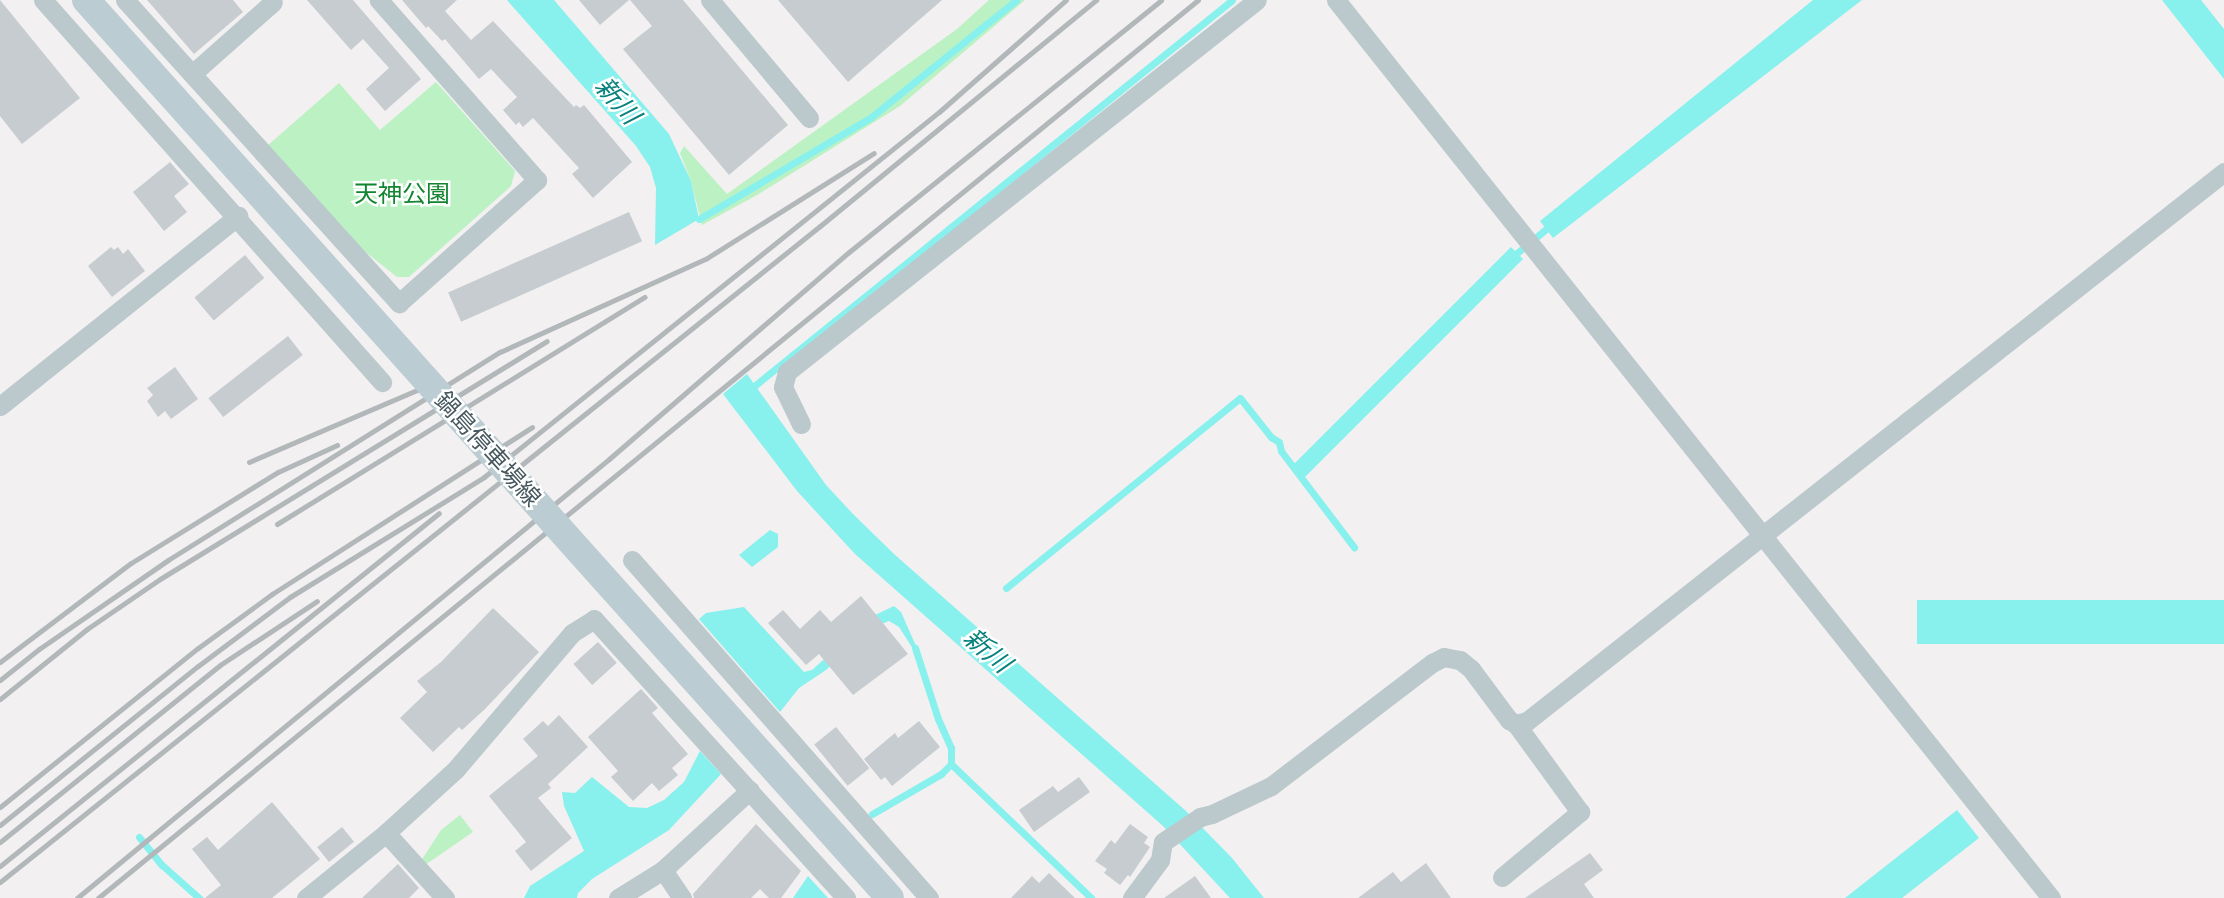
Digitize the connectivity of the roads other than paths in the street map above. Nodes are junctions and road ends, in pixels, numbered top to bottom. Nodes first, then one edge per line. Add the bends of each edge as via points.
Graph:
1 (43, 0) edge
2 (86, 0) edge
3 (125, 0) edge
4 (379, 0) edge
5 (710, 0) edge
6 (1257, 0) edge
7 (1336, 0) edge
8 (273, 2) edge
9 (192, 74) junction
10 (809, 118) dead end
11 (2224, 173) edge
12 (238, 216) junction
13 (382, 382) dead end
14 (0, 406) edge
15 (801, 424) dead end
16 (1762, 536) junction
17 (632, 560) dead end
18 (1516, 724) junction
19 (750, 790) junction
20 (386, 834) junction
21 (663, 870) junction
22 (1502, 877) dead end
23 (306, 898) edge
24 (445, 898) edge
25 (618, 898) edge
26 (682, 898) edge
27 (846, 898) edge
28 (890, 898) edge
29 (929, 898) edge
30 (1132, 898) edge
31 (2052, 898) edge

1 - 12 street
2 - 28 main road, 鍋島停車場線, bridge
3 - 9 street
4 - 9 street via 537,180 399,303
5 - 10 street
6 - 15 street via 787,372 783,387
7 - 16 street
8 - 9 street
11 - 16 street
12 - 13 street
12 - 14 street
16 - 18 street via 1527,721
16 - 31 street
17 - 29 street
18 - 22 street via 1580,812
18 - 30 street via 1471,669 1460,660 1444,657 1271,786 1200,817 1163,842 1160,860
19 - 20 street via 594,619 572,633 456,769
19 - 21 street
19 - 27 street
20 - 23 street
20 - 24 street
21 - 25 street
21 - 26 street

